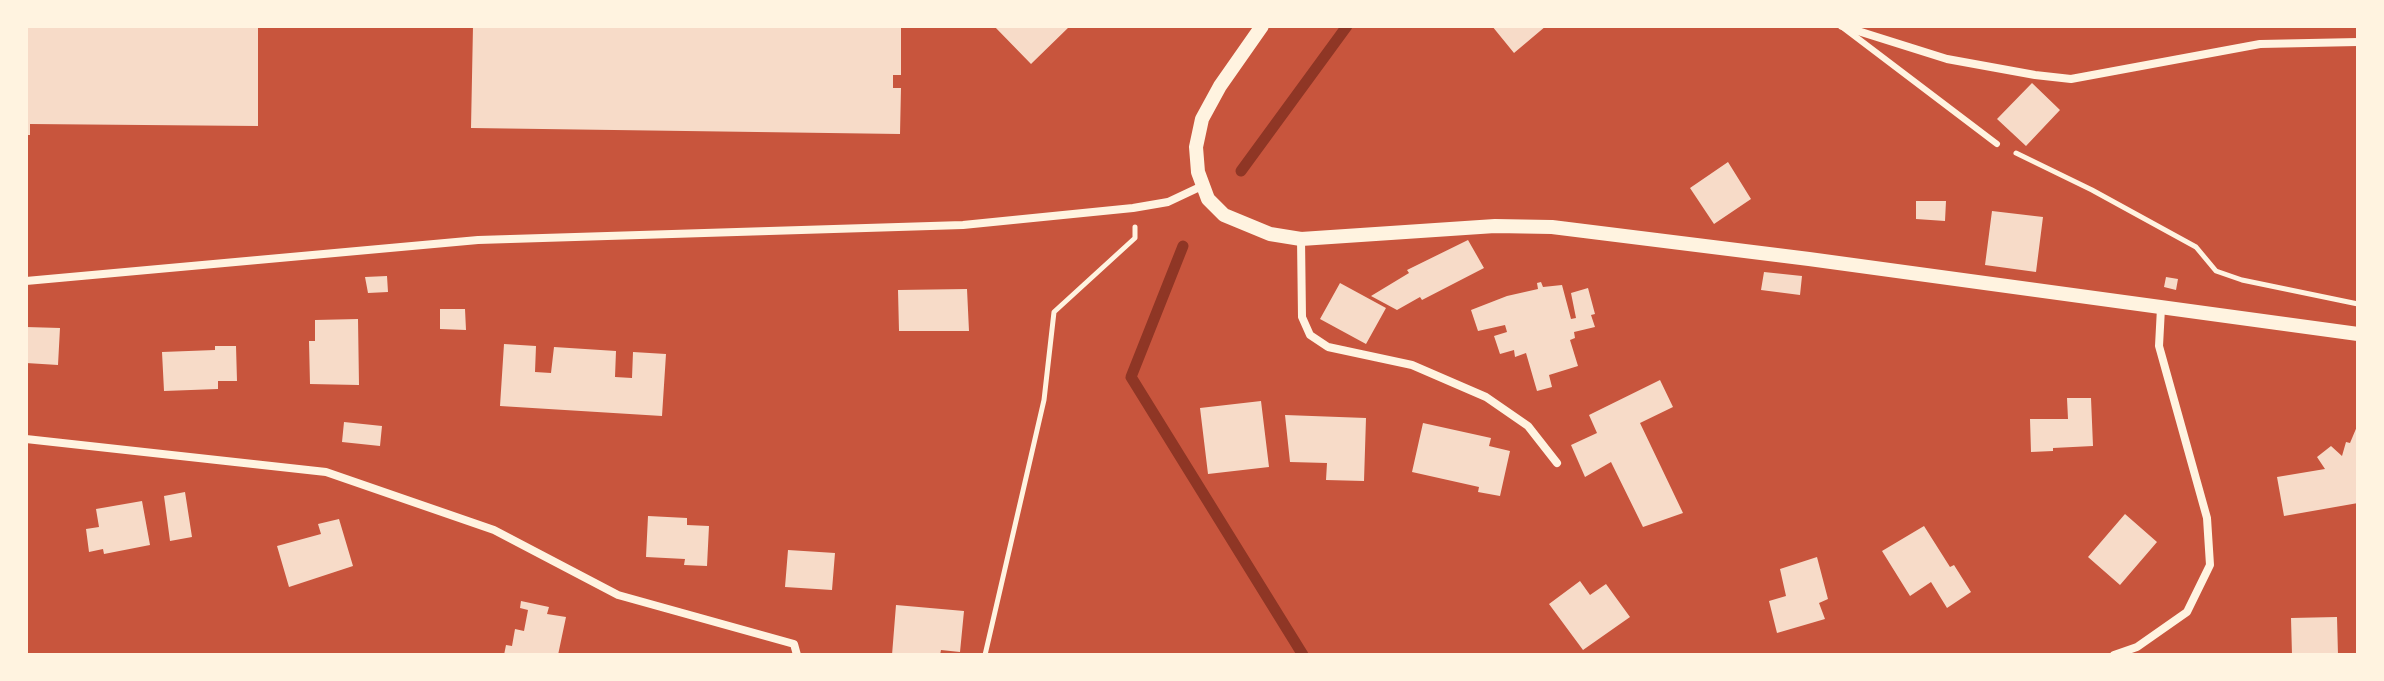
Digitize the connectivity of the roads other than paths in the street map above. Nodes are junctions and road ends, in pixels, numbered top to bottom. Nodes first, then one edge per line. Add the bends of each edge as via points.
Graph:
1 (1262, 26) edge
2 (1842, 26) edge
3 (2358, 42) edge
4 (1997, 144) road end
5 (1202, 186) junction
6 (1301, 239) junction
7 (26, 281) edge
8 (2161, 308) junction
9 (2358, 334) edge
10 (26, 439) edge
11 (1557, 463) dead end
12 (797, 655) edge
13 (2114, 655) edge

1 - 5 street via 1202,119 1196,147
2 - 3 street via 1947,59 2071,79 2260,44
2 - 4 lane
5 - 6 street via 1224,215 1270,234
5 - 7 street via 1168,202 1133,208 963,225 478,240
6 - 8 street via 1552,227
6 - 11 street via 1302,317 1310,335 1328,347 1412,365 1486,397 1528,426
8 - 9 street
8 - 13 street via 2159,346 2207,518 2210,565 2187,612 2137,647
10 - 12 street via 326,472 494,530 618,595 794,644

